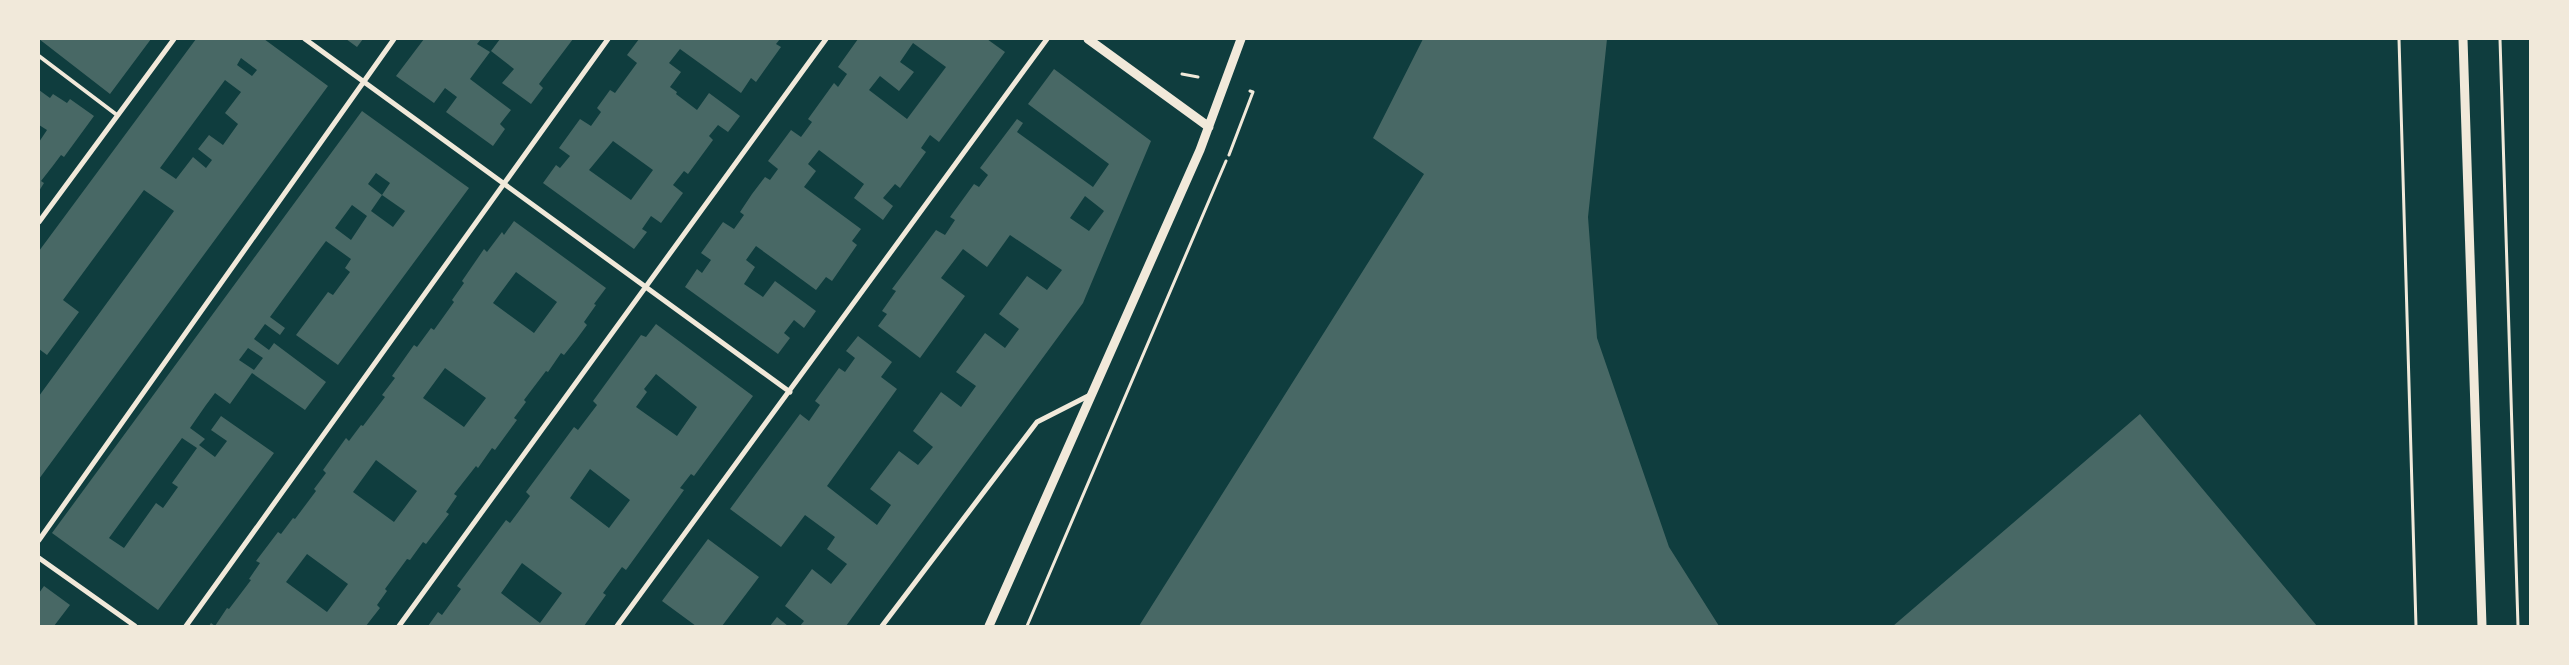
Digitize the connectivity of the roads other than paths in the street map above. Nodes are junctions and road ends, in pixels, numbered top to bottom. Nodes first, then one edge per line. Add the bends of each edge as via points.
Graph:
1 (174, 39) edge
2 (305, 39) edge
3 (394, 39) edge
4 (608, 39) edge
5 (826, 39) edge
6 (1047, 39) edge
7 (1088, 39) edge
8 (1241, 39) edge
9 (2463, 39) edge
10 (39, 56) edge
11 (363, 82) junction
12 (118, 115) junction
13 (1208, 128) junction
14 (504, 184) junction
15 (39, 222) edge
16 (646, 287) junction
17 (790, 392) junction
18 (1091, 395) junction
19 (39, 540) edge
20 (39, 558) edge
21 (135, 626) edge
22 (186, 626) edge
23 (399, 626) edge
24 (617, 626) edge
25 (882, 626) edge
26 (989, 626) edge
27 (2482, 626) edge

1 - 12 street
2 - 11 street
3 - 11 street
4 - 14 street
5 - 16 street
6 - 17 street
7 - 13 street
8 - 13 street
9 - 27 street
10 - 12 lane
11 - 14 street
11 - 19 street
12 - 15 street
13 - 18 street
14 - 16 street
14 - 22 street
16 - 17 street
16 - 23 street
17 - 24 street
18 - 25 street via 1037,422
18 - 26 street
20 - 21 street

